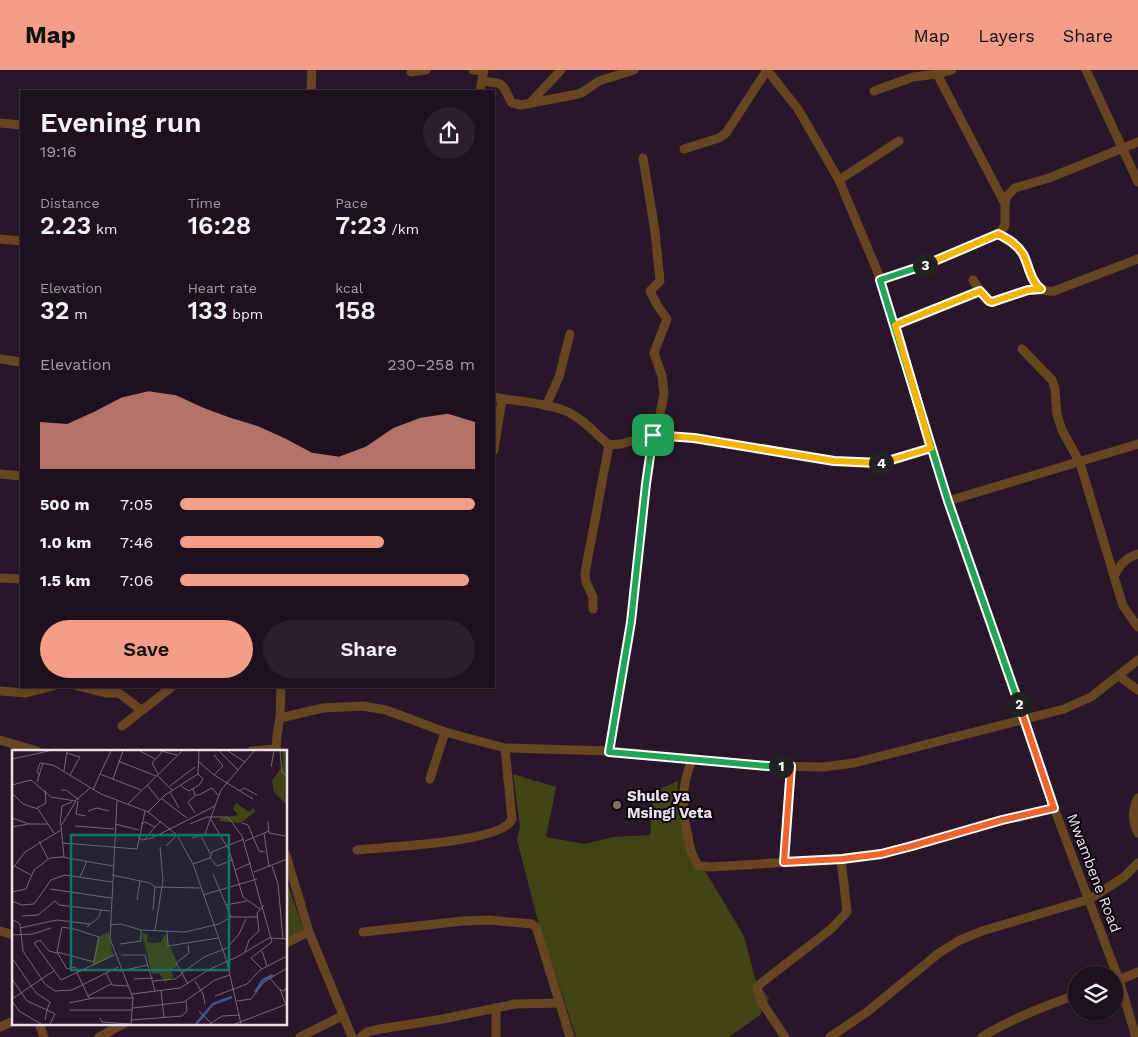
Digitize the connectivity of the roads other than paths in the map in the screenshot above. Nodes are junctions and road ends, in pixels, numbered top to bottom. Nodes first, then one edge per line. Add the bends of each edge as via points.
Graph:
1 (312, 70) edge
2 (426, 70) edge
3 (473, 70) edge
4 (561, 70) edge
5 (634, 70) edge
6 (767, 70) edge
7 (952, 70) edge
8 (1086, 70) edge
9 (484, 71) edge
10 (411, 72) dead end
11 (924, 72) edge
12 (937, 74) junction
13 (482, 81) junction
14 (311, 90) edge
15 (480, 90) edge
16 (874, 91) dead end
17 (530, 104) junction
18 (0, 123) edge
19 (20, 125) edge
20 (899, 141) dead end
21 (1138, 142) edge
22 (1122, 148) junction
23 (684, 149) dead end
24 (643, 158) dead end
25 (839, 180) junction
26 (1138, 182) edge
27 (1005, 204) junction
28 (998, 234) junction
29 (0, 240) edge
30 (20, 241) edge
31 (1138, 259) edge
32 (880, 280) junction
33 (973, 280) dead end
34 (1041, 289) junction
35 (980, 291) junction
36 (895, 325) junction
37 (570, 334) dead end
38 (1022, 350) dead end
39 (0, 359) edge
40 (20, 362) edge
41 (498, 398) edge
42 (546, 406) junction
43 (653, 435) junction
44 (495, 437) edge
45 (1138, 444) edge
46 (609, 445) junction
47 (931, 448) junction
48 (1080, 463) junction
49 (0, 474) edge
50 (20, 476) edge
51 (948, 501) junction
52 (1138, 554) edge
53 (1114, 576) junction
54 (0, 578) edge
55 (20, 579) edge
56 (593, 609) dead end
57 (1138, 627) edge
58 (1138, 660) edge
59 (1119, 676) junction
60 (45, 688) edge
61 (85, 688) edge
62 (171, 688) edge
63 (281, 688) edge
64 (1138, 690) edge
65 (0, 691) edge
66 (141, 710) junction
67 (280, 718) junction
68 (1024, 718) junction
69 (122, 726) dead end
70 (444, 732) junction
71 (0, 740) edge
72 (505, 748) junction
73 (34, 750) edge
74 (276, 750) edge
75 (609, 752) junction
76 (692, 759) junction
77 (791, 766) junction
78 (430, 779) dead end
79 (1138, 798) edge
80 (1054, 808) junction
81 (1138, 833) edge
82 (357, 850) dead end
83 (842, 859) junction
84 (288, 862) edge
85 (784, 862) junction
86 (1138, 863) edge
87 (1090, 900) junction
88 (309, 932) junction
89 (363, 932) dead end
90 (288, 942) edge
91 (1111, 966) edge
92 (1138, 972) edge
93 (1123, 978) edge
94 (1068, 997) edge
95 (1123, 1001) edge
96 (559, 1003) junction
97 (496, 1008) junction
98 (342, 1016) junction
99 (12, 1022) edge
100 (39, 1024) edge
101 (123, 1024) edge
102 (0, 1027) edge
103 (44, 1037) edge
104 (99, 1037) edge
105 (300, 1037) edge
106 (352, 1037) edge
107 (360, 1037) edge
108 (496, 1037) edge
109 (570, 1037) edge
110 (785, 1037) edge
111 (830, 1037) edge
112 (982, 1037) edge
113 (1136, 1037) edge

1 - 14 street
2 - 10 street
3 - 9 street
4 - 17 street
5 - 17 street via 599,80 578,94
6 - 23 street via 726,133
6 - 25 street, Mwambene Road via 798,109
7 - 12 street
8 - 22 street
9 - 13 street
11 - 12 street
11 - 16 street
12 - 27 street
13 - 15 street
13 - 17 street via 502,85 512,103
18 - 19 street
20 - 25 street
21 - 22 street
22 - 26 street
22 - 27 street via 1049,178 1015,188 1007,196
24 - 43 street via 660,280 650,291 666,319 654,353 664,382 662,407
25 - 32 street, Mwambene Road
27 - 28 street via 1005,226
28 - 32 street via 935,262
28 - 34 street via 1022,252 1034,281
29 - 30 street
31 - 34 street via 1054,291
32 - 36 street, Mwambene Road
33 - 35 street
34 - 35 street via 992,302
35 - 36 street
36 - 47 street, Mwambene Road
37 - 42 street
38 - 48 street via 1052,380 1057,416
39 - 40 street
41 - 42 street
41 - 44 street
42 - 46 street via 567,411
43 - 46 street
43 - 47 street via 870,464 886,463
43 - 75 street via 631,622
45 - 48 street
46 - 56 street via 585,573 593,597
47 - 51 street, Mwambene Road
48 - 51 street
48 - 53 street
49 - 50 street
51 - 68 street, Mwambene Road
52 - 53 street via 1124,561
53 - 57 street via 1126,612
54 - 55 street
58 - 59 street
59 - 64 street
59 - 68 street via 1077,704
60 - 65 street via 26,693
61 - 66 street via 119,694
62 - 66 street
63 - 67 street
66 - 69 street
67 - 70 street via 323,708 363,706 394,712
67 - 74 street
68 - 77 street via 854,763 823,767
68 - 80 street, Mwambene Road
70 - 72 street
70 - 78 street
71 - 73 street
72 - 75 street
72 - 82 street via 511,824 487,834 453,841
75 - 76 street
76 - 77 street
76 - 85 street via 684,783 682,813 693,859 699,866
77 - 85 street
79 - 81 street via 1133,814
80 - 83 street via 881,854
80 - 87 street, Mwambene Road
83 - 85 street
83 - 110 street via 847,912 831,929 757,988 761,1001
84 - 88 street
86 - 87 street via 1124,877
87 - 91 street, Mwambene Road
87 - 111 street via 982,930 960,940
88 - 90 street
88 - 98 street
89 - 96 street via 476,920 532,924 536,927
92 - 93 street
94 - 112 street
95 - 113 street, Mwambene Road
96 - 97 street
96 - 109 street
97 - 107 street via 380,1029
97 - 108 street
98 - 105 street
98 - 106 street
99 - 102 street
100 - 103 street
101 - 104 street

